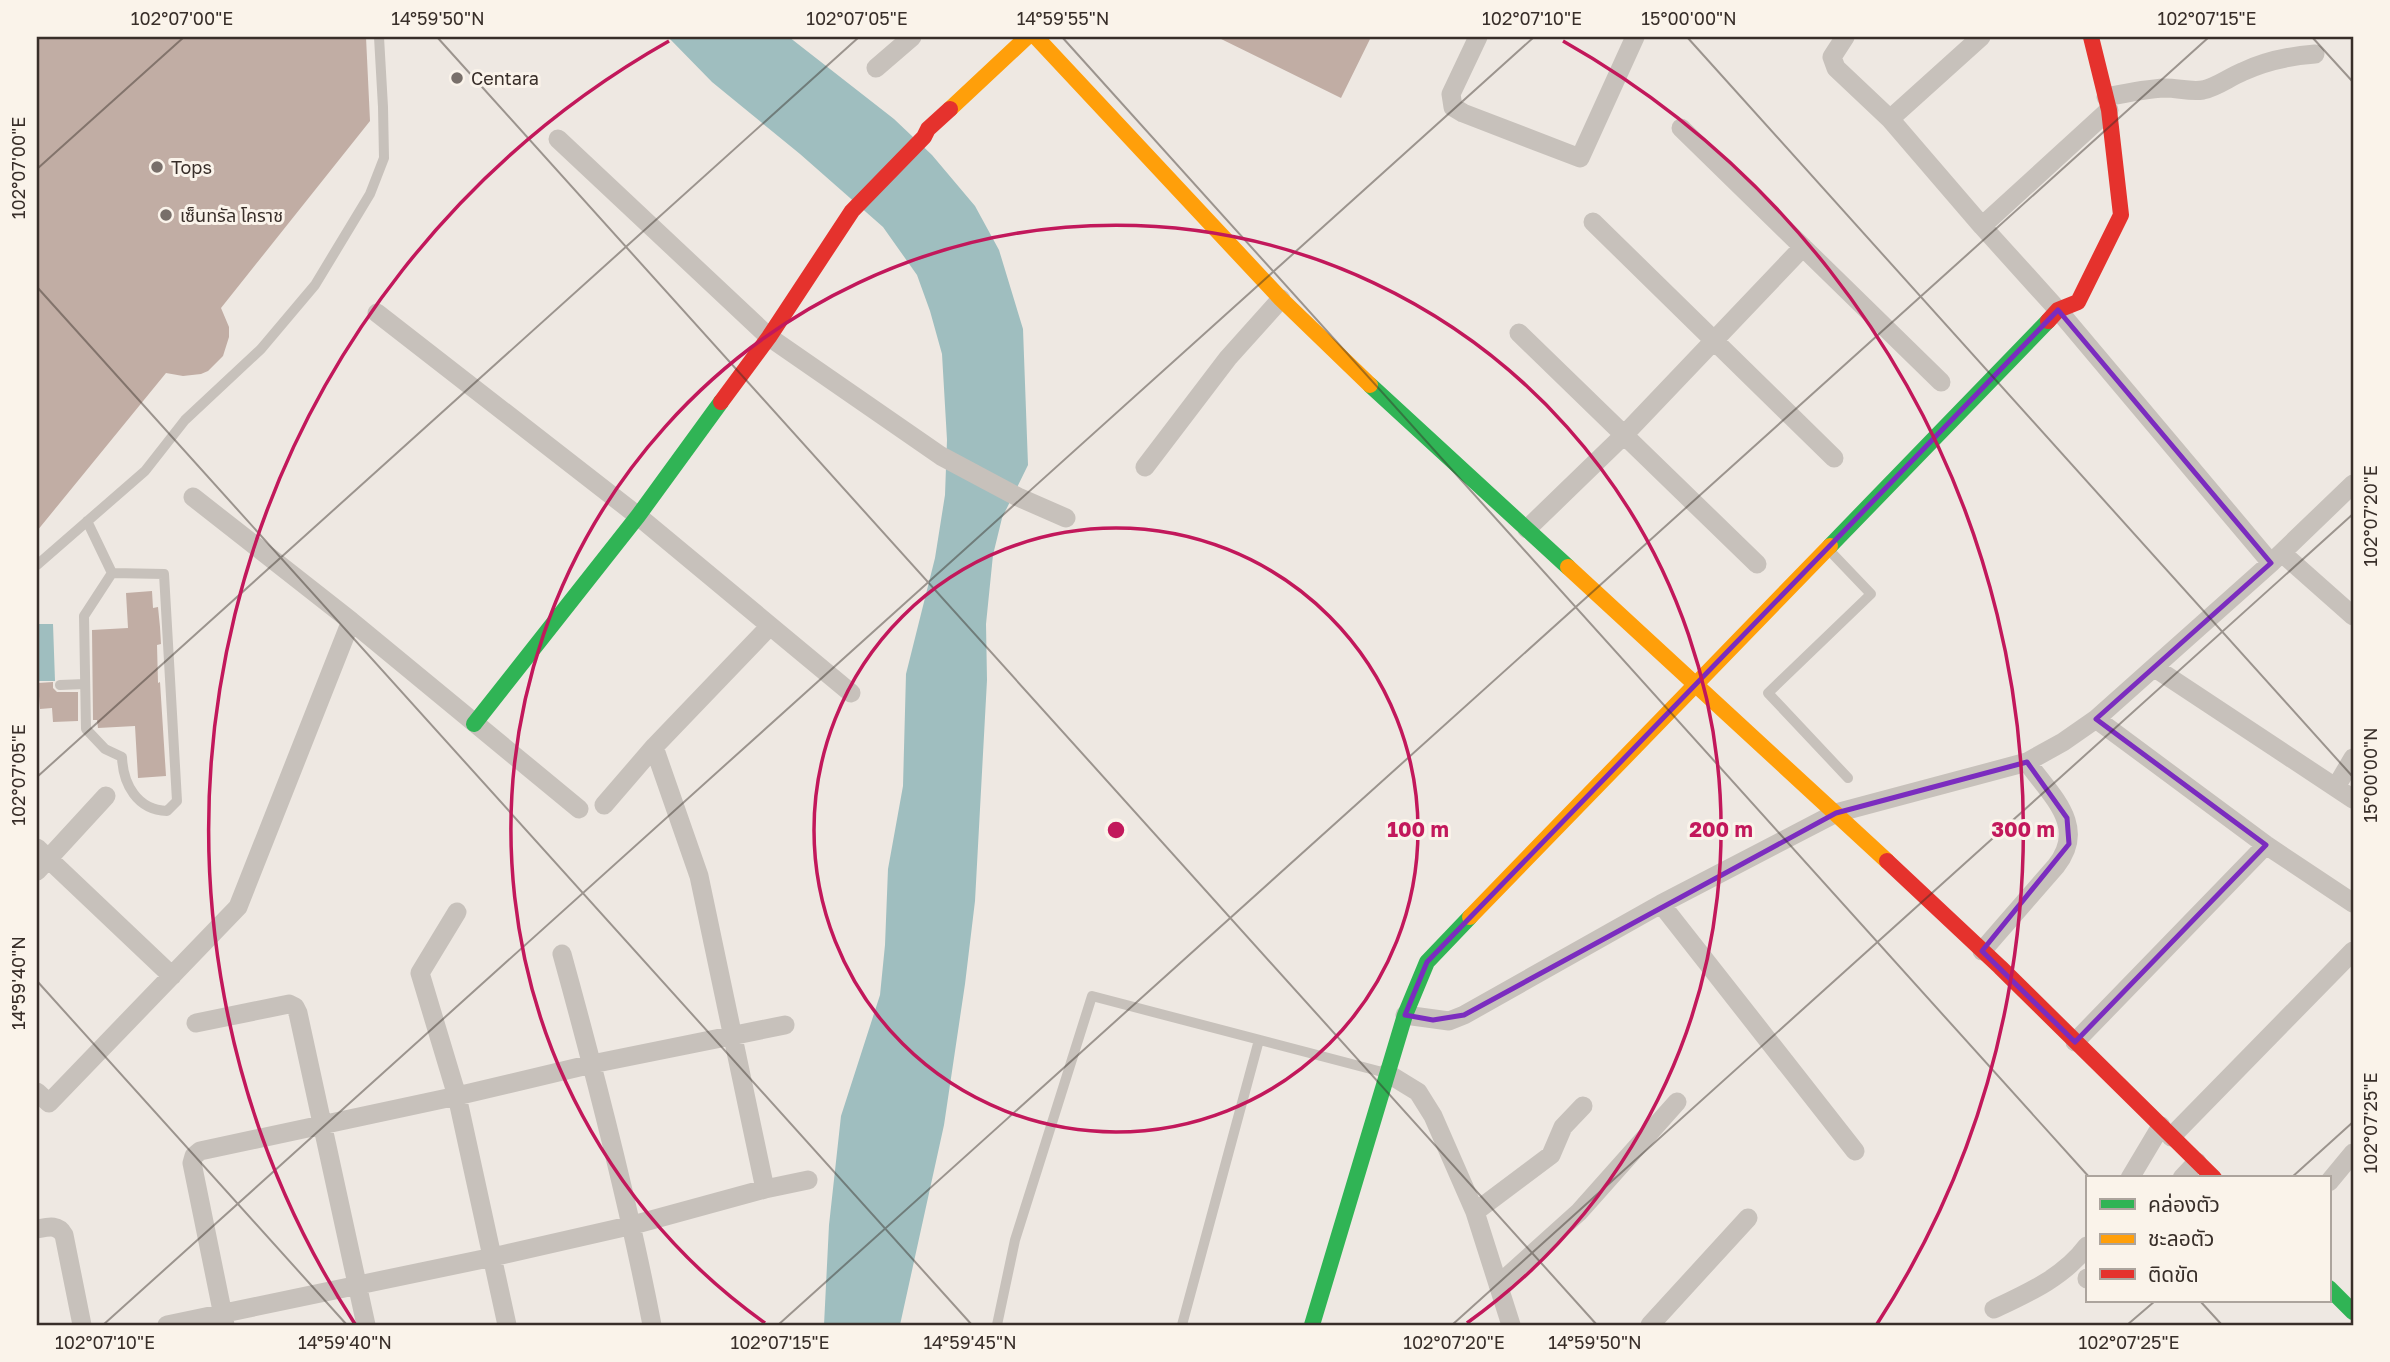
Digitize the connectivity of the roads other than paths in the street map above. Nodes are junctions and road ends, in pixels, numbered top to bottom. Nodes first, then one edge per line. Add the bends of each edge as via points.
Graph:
1 (379, 37) edge
2 (912, 37) edge
3 (1027, 37) edge
4 (1036, 37) edge
5 (1478, 37) edge
6 (1635, 37) edge
7 (1845, 37) edge
8 (1981, 37) edge
9 (2091, 37) edge
10 (2315, 54) dead end
11 (876, 68) dead end
12 (2108, 103) junction
13 (1890, 119) junction
14 (1681, 128) dead end
15 (558, 139) dead end
16 (1593, 222) dead end
17 (1982, 226) junction
18 (1803, 247) junction
19 (1281, 299) junction
20 (2058, 310) junction
21 (377, 313) dead end
22 (1519, 333) dead end
23 (769, 337) junction
24 (1713, 340) junction
25 (1941, 382) dead end
26 (1624, 435) junction
27 (1834, 458) dead end
28 (1145, 467) dead end
29 (2353, 484) edge
30 (193, 497) dead end
31 (638, 516) junction
32 (1066, 518) dead end
33 (87, 521) junction
34 (1527, 529) junction
35 (1827, 549) junction
36 (2276, 558) junction
37 (1758, 564) dead end
38 (37, 565) edge
39 (112, 573) junction
40 (2353, 616) edge
41 (351, 621) junction
42 (769, 627) junction
43 (2155, 668) junction
44 (85, 684) junction
45 (60, 685) dead end
46 (1695, 685) junction
47 (851, 693) dead end
48 (2096, 719) junction
49 (474, 724) junction
50 (654, 747) junction
51 (2353, 758) edge
52 (2027, 762) junction
53 (1848, 778) dead end
54 (2336, 787) junction
55 (106, 796) dead end
56 (2353, 799) edge
57 (604, 805) dead end
58 (579, 809) dead end
59 (1836, 813) junction
60 (2266, 845) junction
61 (40, 859) edge
62 (1661, 904) junction
63 (2353, 904) edge
64 (457, 912) dead end
65 (1982, 951) junction
66 (2353, 951) edge
67 (562, 954) dead end
68 (172, 976) junction
69 (1405, 1015) junction
70 (196, 1023) dead end
71 (785, 1025) dead end
72 (732, 1034) junction
73 (1259, 1040) junction
74 (2075, 1042) junction
75 (592, 1064) junction
76 (1387, 1073) junction
77 (457, 1096) junction
78 (43, 1098) edge
79 (1677, 1102) dead end
80 (1583, 1106) dead end
81 (323, 1126) junction
82 (2166, 1131) junction
83 (1855, 1150) dead end
84 (2353, 1153) edge
85 (2197, 1163) junction
86 (2132, 1176) edge
87 (2184, 1176) edge
88 (2212, 1176) edge
89 (808, 1180) dead end
90 (2330, 1181) edge
91 (765, 1189) junction
92 (1475, 1212) junction
93 (1748, 1218) dead end
94 (633, 1225) junction
95 (37, 1229) edge
96 (2086, 1248) edge
97 (492, 1257) junction
98 (358, 1285) junction
99 (1498, 1285) junction
100 (2330, 1289) edge
101 (1994, 1309) dead end
102 (2353, 1312) edge
103 (223, 1319) edge
104 (1317, 1322) edge
105 (82, 1325) edge
106 (167, 1325) edge
107 (366, 1325) edge
108 (507, 1325) edge
109 (652, 1325) edge
110 (997, 1325) edge
111 (1182, 1325) edge
112 (1511, 1325) edge
113 (1650, 1325) edge

1 - 33 lane via 384,158 370,194 316,285 261,349 185,420 145,471
2 - 11 street
3 - 23 street via 928,129 852,211
4 - 19 street
5 - 6 street via 1451,94 1453,107 1580,158
7 - 13 street via 1832,57 1833,65
8 - 13 street
9 - 12 street
10 - 12 street via 2265,63 2201,90 2136,91
12 - 17 street
12 - 20 street via 2121,215 2078,302
13 - 17 street
14 - 18 street
15 - 23 street
16 - 24 street
17 - 20 street
18 - 24 street
18 - 25 street
19 - 28 street via 1228,358
19 - 34 street
20 - 35 street
20 - 36 street
21 - 31 street
22 - 26 street
23 - 31 street
23 - 32 street via 941,456
24 - 26 street
24 - 27 street
26 - 34 street
26 - 37 street
29 - 36 street
30 - 41 street
31 - 42 street
31 - 49 street
33 - 38 lane
33 - 39 lane
34 - 46 street
35 - 46 street
35 - 53 lane via 1871,594 1769,693
36 - 40 street
36 - 43 street
39 - 44 lane via 84,616
39 - 44 lane via 164,574 177,801 167,811 153,811 137,798 123,778 122,757 105,749 86,729
41 - 49 street
41 - 68 street via 238,907
42 - 47 street
42 - 50 street
43 - 48 street
43 - 54 street
44 - 45 lane
46 - 59 street
46 - 69 street via 1427,962
48 - 52 street
48 - 60 street
49 - 58 street
50 - 57 street
50 - 72 street via 699,876
51 - 54 street
52 - 59 street
52 - 65 street via 2067,818 2069,844 2061,860
54 - 56 street
55 - 61 street
59 - 62 street
59 - 65 street
60 - 63 street
60 - 74 street
61 - 68 street
62 - 69 street via 1464,1015 1449,1021
62 - 83 street
64 - 77 street via 420,974
65 - 74 street
66 - 82 street
67 - 75 street
68 - 78 street
69 - 76 street
70 - 81 street via 289,1004 295,1007
71 - 72 street
72 - 75 street
72 - 91 street
73 - 76 lane
73 - 110 lane via 1092,996 1015,1240
73 - 111 lane
74 - 82 street
75 - 77 street
75 - 94 street
76 - 92 street via 1418,1092
76 - 104 street
77 - 81 street
77 - 97 street
79 - 99 street via 1579,1212
80 - 92 street via 1563,1126 1551,1155
81 - 98 street
81 - 103 street via 200,1151 194,1156 191,1163
82 - 85 street
82 - 86 street
84 - 90 street
85 - 87 street
85 - 88 street
89 - 91 street
91 - 94 street
92 - 99 street
93 - 113 street
94 - 97 street
94 - 109 street
95 - 105 street via 52,1226 64,1235
96 - 101 street via 2062,1272
97 - 98 street
97 - 108 street
98 - 103 street
98 - 107 street
99 - 112 street
100 - 102 street
103 - 106 street

